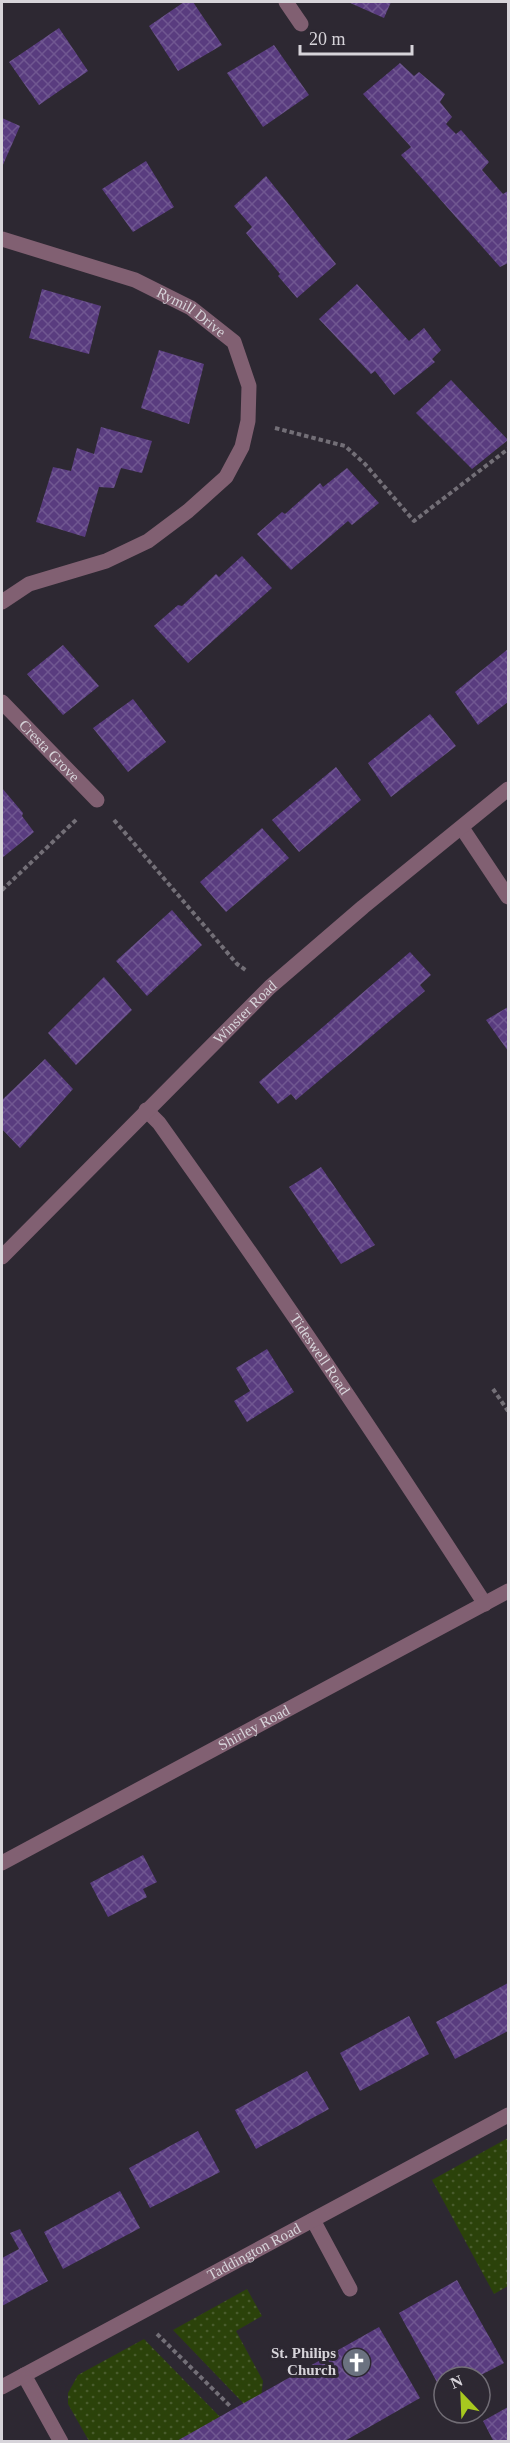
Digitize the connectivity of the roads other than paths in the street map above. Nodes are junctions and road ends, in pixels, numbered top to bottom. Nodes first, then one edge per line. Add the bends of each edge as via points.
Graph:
1 (286, 2) edge
2 (301, 24) dead end
3 (2, 239) edge
4 (2, 602) edge
5 (2, 702) edge
6 (508, 789) edge
7 (97, 800) road end
8 (462, 828) junction
9 (508, 897) edge
10 (146, 1110) junction
11 (2, 1257) edge
12 (508, 1591) edge
13 (485, 1604) junction
14 (2, 1863) edge
15 (508, 2115) edge
16 (314, 2220) junction
17 (350, 2289) dead end
18 (24, 2375) junction
19 (2, 2387) edge
20 (61, 2442) edge

1 - 2 street
3 - 4 street, Rymill Drive via 135,280 191,308 234,342 249,386 242,447 226,477 188,511 148,541 106,561 29,584
5 - 7 street, Cresta Grove
6 - 8 street, Winster Road
8 - 9 street
8 - 10 street, Winster Road via 270,987
10 - 11 street, Winster Road
10 - 13 street, Tideswell Road via 159,1123 368,1422
12 - 13 street, Shirley Road
13 - 14 street, Shirley Road
15 - 16 street, Taddington Road
16 - 17 street
16 - 18 street, Taddington Road
18 - 19 street, Taddington Road
18 - 20 street

